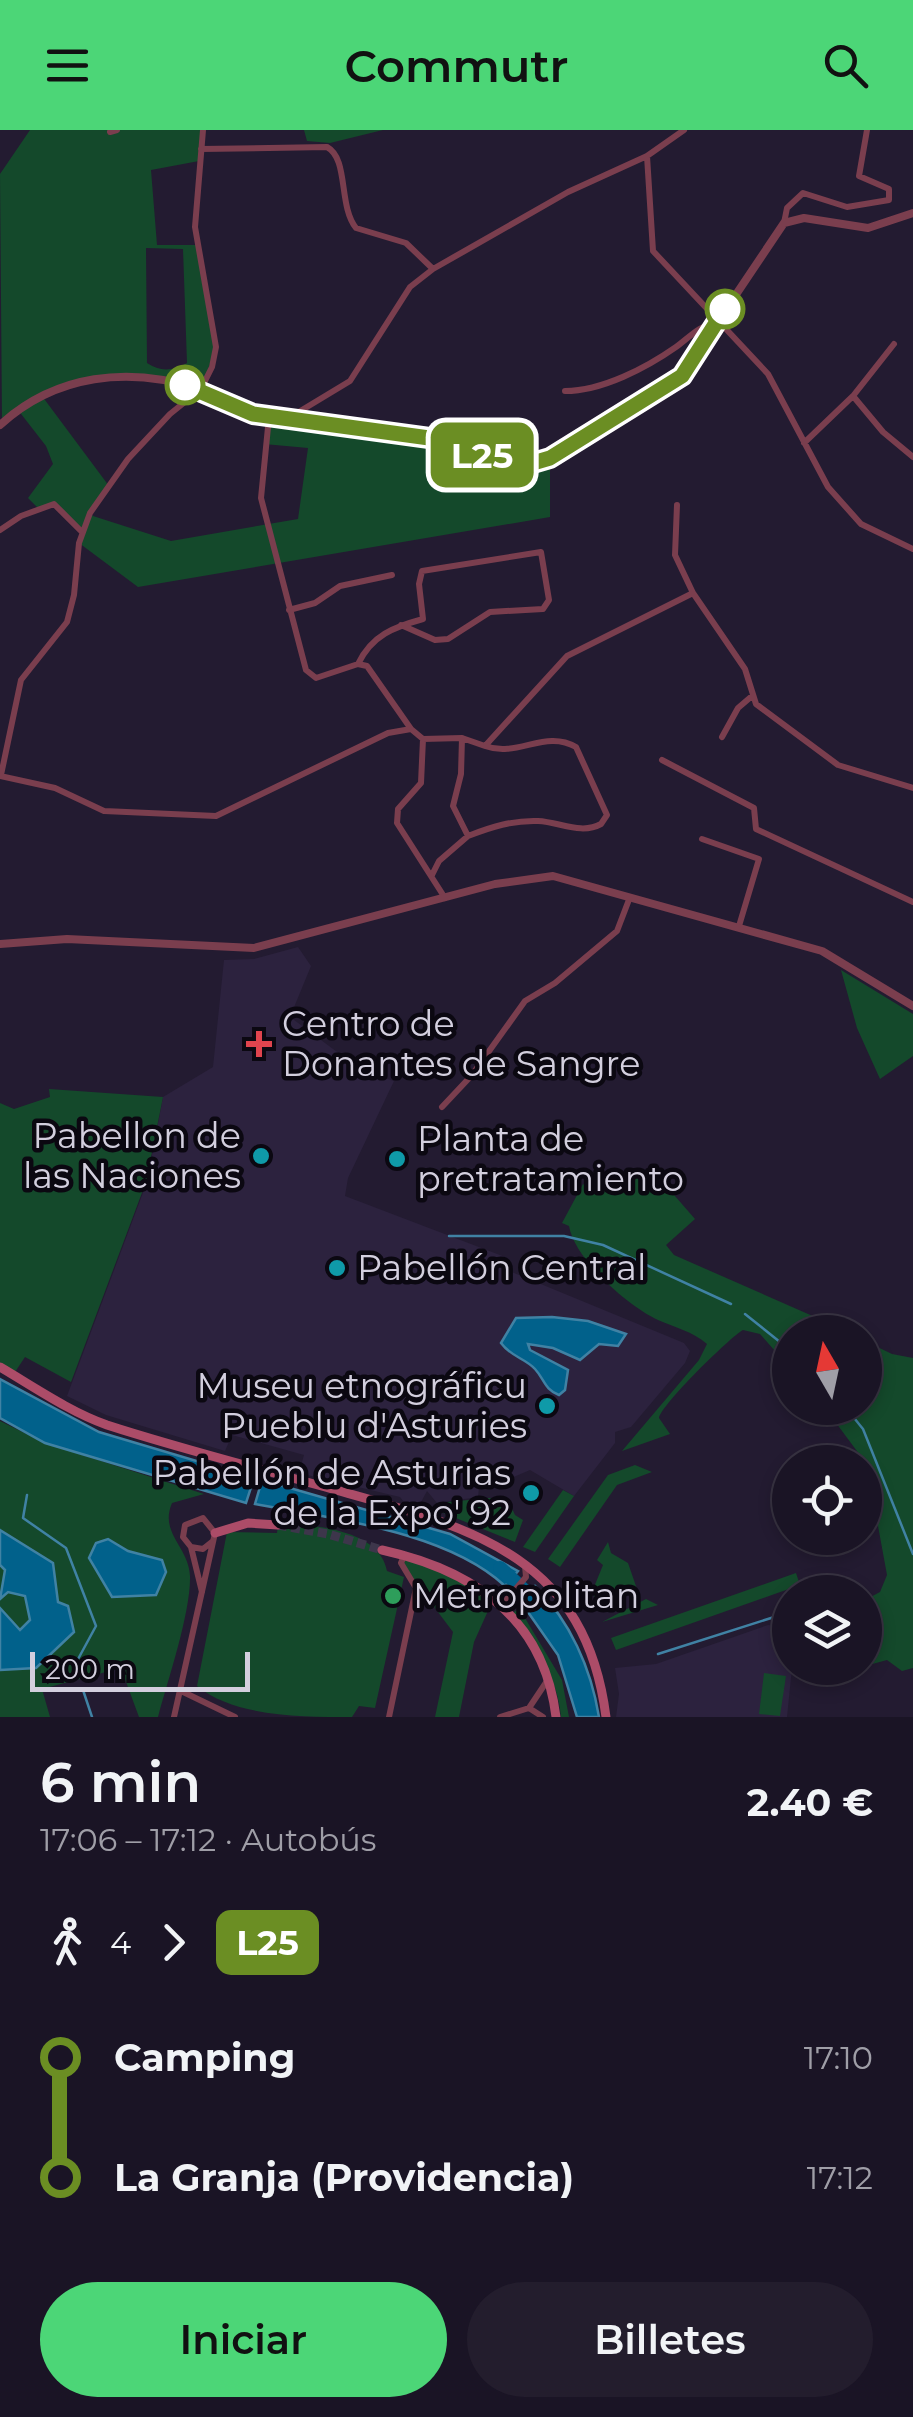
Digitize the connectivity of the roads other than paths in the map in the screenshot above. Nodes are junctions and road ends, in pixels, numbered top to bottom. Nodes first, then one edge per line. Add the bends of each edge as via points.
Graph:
1 (203, 130) edge
2 (684, 130) edge
3 (867, 130) edge
4 (201, 149) junction
5 (646, 156) junction
6 (913, 214) edge
7 (784, 224) junction
8 (432, 269) junction
9 (718, 323) junction
10 (894, 344) dead end
11 (201, 390) junction
12 (566, 390) dead end
13 (854, 396) junction
14 (0, 410) edge
15 (269, 417) junction
16 (293, 420) junction
17 (1, 424) edge
18 (804, 443) junction
19 (913, 457) edge
20 (677, 505) dead end
21 (0, 530) edge
22 (82, 532) junction
23 (913, 549) edge
24 (392, 575) dead end
25 (694, 593) junction
26 (289, 610) junction
27 (423, 618) junction
28 (401, 625) junction
29 (426, 635) junction
30 (373, 643) junction
31 (358, 664) junction
32 (374, 670) junction
33 (752, 696) junction
34 (411, 729) junction
35 (722, 737) dead end
36 (462, 738) junction
37 (424, 740) junction
38 (485, 746) junction
39 (662, 760) dead end
40 (1, 776) edge
41 (913, 788) edge
42 (468, 836) junction
43 (702, 840) dead end
44 (432, 876) junction
45 (630, 896) junction
46 (445, 898) junction
47 (913, 902) edge
48 (739, 926) junction
49 (0, 944) edge
50 (913, 1006) edge
51 (442, 1107) dead end
52 (0, 1367) edge
53 (278, 1525) tunnel mouth
54 (214, 1537) junction
55 (191, 1547) junction
56 (382, 1550) tunnel mouth
57 (405, 1555) junction
58 (525, 1564) junction
59 (539, 1576) junction
60 (526, 1577) junction
61 (202, 1593) junction
62 (508, 1612) junction
63 (547, 1678) junction
64 (179, 1690) junction
65 (529, 1708) junction
66 (174, 1717) edge
67 (235, 1717) edge
68 (388, 1717) edge
69 (500, 1717) edge
70 (543, 1717) edge
71 (556, 1717) edge
72 (606, 1717) edge

1 - 4 street
2 - 5 street
3 - 7 street via 859,176 889,189 889,200 847,208 803,193 787,208
4 - 8 street via 330,149 339,162 344,208 356,228 406,243
4 - 11 street via 195,227 216,347
5 - 8 street
5 - 9 street via 654,251
6 - 7 street via 868,228 804,218
7 - 9 street
8 - 16 street via 410,288 350,381
9 - 12 street via 703,325 634,370 595,387
9 - 16 street via 682,376 528,466 503,466 444,440
9 - 18 street via 768,374
10 - 13 street
11 - 15 street
11 - 17 street via 137,376 88,379 42,396
11 - 22 street via 128,459
13 - 18 street
13 - 19 street
14 - 17 street
15 - 16 street
15 - 26 street via 261,498
18 - 23 street via 828,487 860,524
20 - 25 street via 675,555
21 - 22 street via 54,504
22 - 40 street via 66,622 21,680
24 - 26 street via 340,586
25 - 33 street via 744,669
25 - 38 street via 567,656
26 - 31 street via 310,677
27 - 28 street
27 - 29 street
27 - 29 street via 422,572 541,552 548,606 490,612 448,639
28 - 29 street
28 - 30 street
30 - 31 street
30 - 32 street
31 - 32 street
32 - 34 street
33 - 35 street
33 - 41 street via 838,765
34 - 37 street
34 - 40 street via 388,733 216,816 104,811 55,788
36 - 37 street
36 - 38 street
36 - 42 street via 452,806
37 - 44 street via 421,783 396,815
38 - 42 street via 514,750 547,739 570,743 580,751 607,815 592,829 513,822
39 - 47 street via 754,808 756,829
42 - 44 street
43 - 48 street via 759,859
44 - 46 street
45 - 46 street via 531,876
45 - 48 street
45 - 51 street via 617,930 524,1001
46 - 49 street via 254,948 67,939
48 - 50 street via 822,951
52 - 58 main road via 102,1423 438,1519 493,1541
53 - 54 main road via 248,1523
54 - 55 street via 203,1549
54 - 55 street via 207,1519 191,1519 183,1533
54 - 61 street
55 - 61 street
56 - 57 main road
57 - 62 main road via 472,1580
57 - 68 street via 401,1564 416,1588
58 - 59 main road
58 - 60 street
59 - 60 street
59 - 72 main road via 588,1645
60 - 62 street via 507,1599
61 - 64 street
62 - 63 main road
63 - 65 street
63 - 71 main road
64 - 66 street
64 - 67 street
65 - 69 street
65 - 70 street

